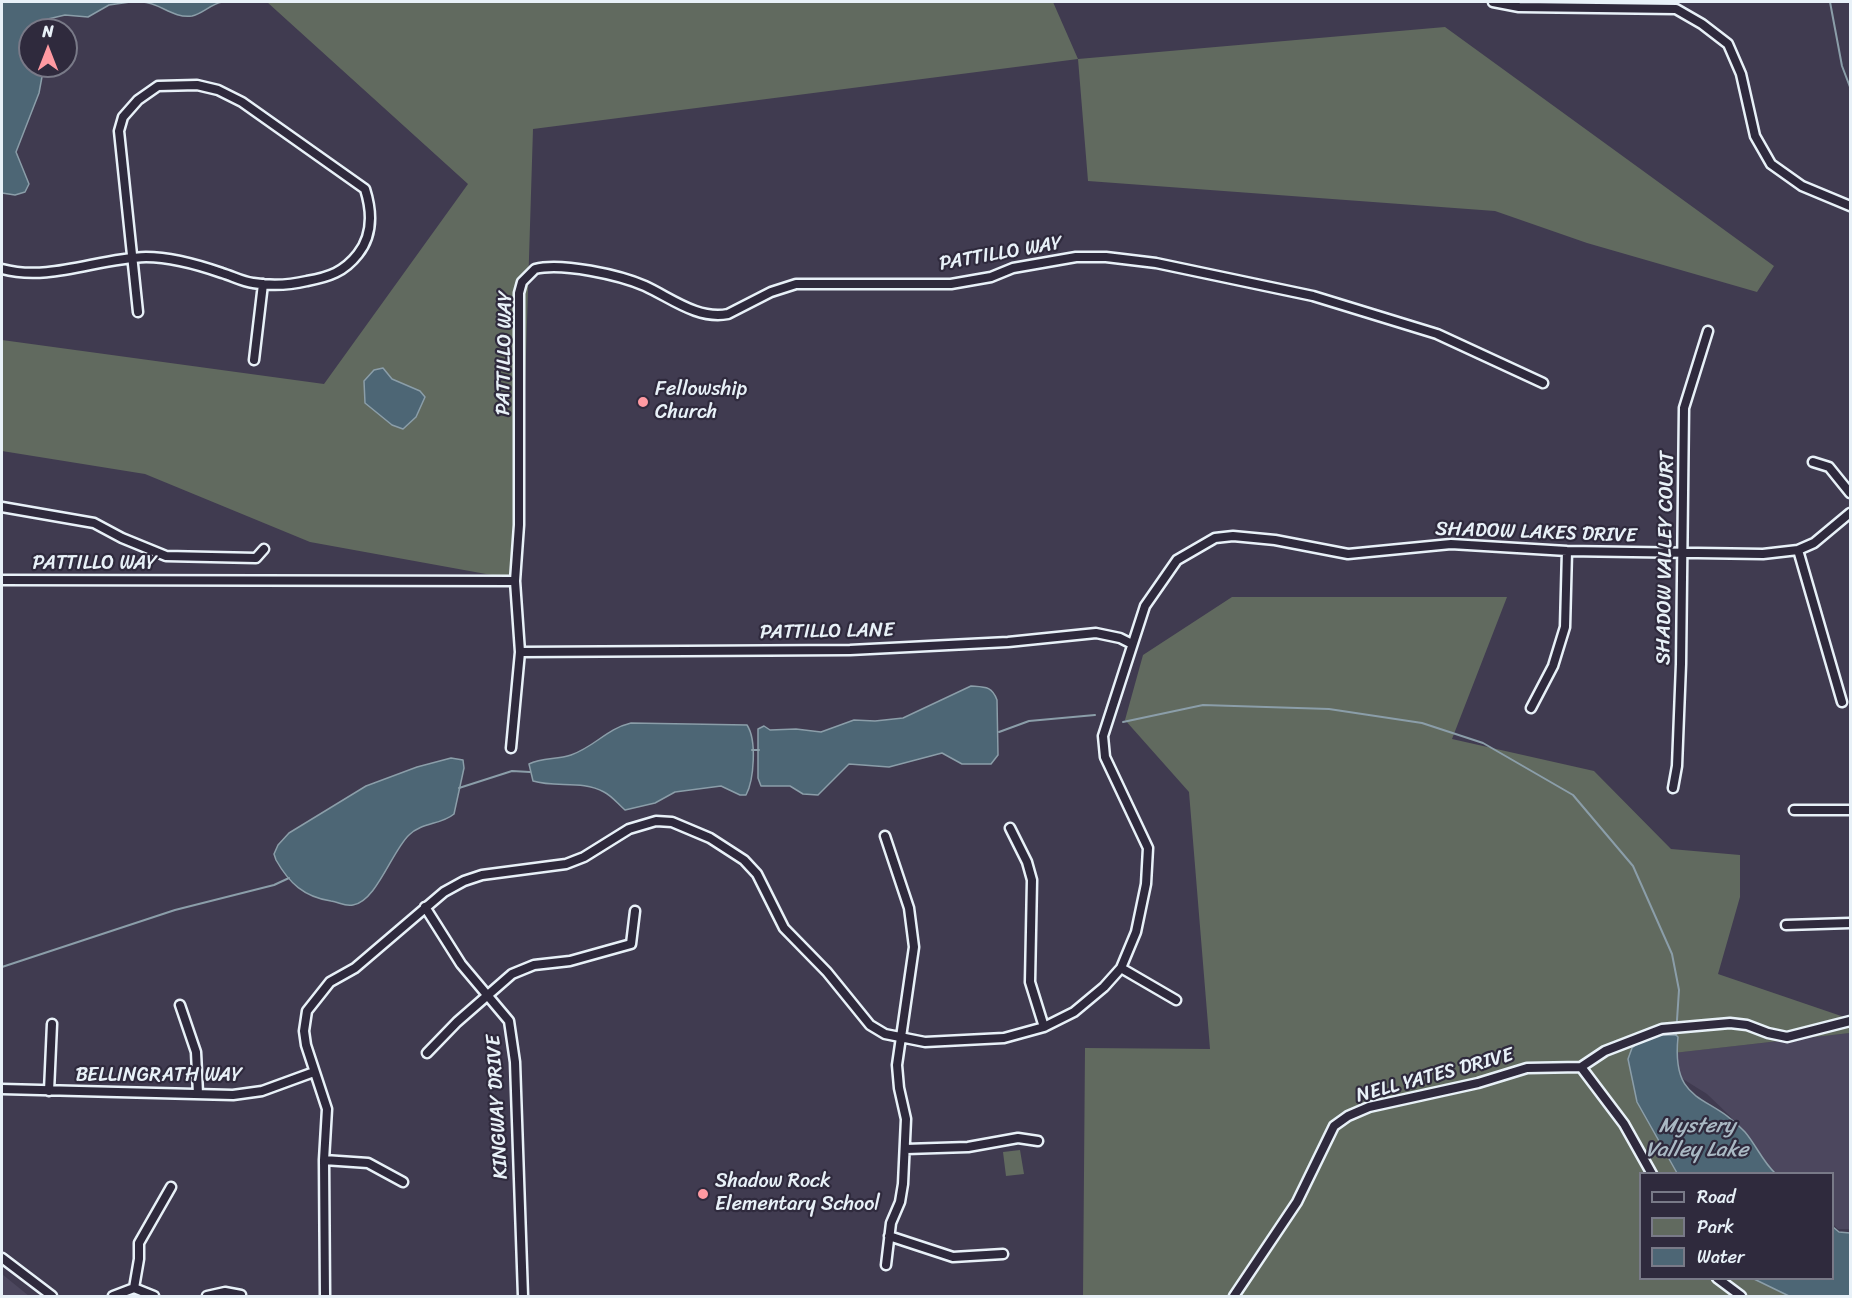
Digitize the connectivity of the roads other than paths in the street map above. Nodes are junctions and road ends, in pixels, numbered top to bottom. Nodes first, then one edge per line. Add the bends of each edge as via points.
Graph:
1 (1493, 2) edge
2 (1851, 206) edge
3 (132, 258) junction
4 (2, 269) edge
5 (263, 284) junction
6 (138, 312) dead end
7 (1708, 331) dead end
8 (254, 360) dead end
9 (1544, 383) dead end
10 (1813, 462) dead end
11 (1851, 493) edge
12 (2, 507) edge
13 (1851, 513) edge
14 (264, 549) dead end
15 (1798, 550) junction
16 (1567, 551) junction
17 (1682, 554) junction
18 (2, 580) edge
19 (515, 580) junction
20 (1132, 644) junction
21 (520, 652) junction
22 (1842, 702) dead end
23 (1531, 708) dead end
24 (511, 748) dead end
25 (1673, 788) dead end
26 (1794, 810) dead end
27 (1851, 810) edge
28 (1010, 828) dead end
29 (885, 836) dead end
30 (424, 908) junction
31 (635, 911) dead end
32 (1851, 923) edge
33 (1786, 925) dead end
34 (1121, 968) junction
35 (487, 995) junction
36 (1176, 1000) dead end
37 (180, 1005) dead end
38 (1851, 1021) edge
39 (52, 1024) dead end
40 (1044, 1027) junction
41 (901, 1039) junction
42 (427, 1053) dead end
43 (1581, 1067) junction
44 (314, 1072) junction
45 (2, 1089) edge
46 (48, 1091) junction
47 (198, 1094) junction
48 (1038, 1141) dead end
49 (906, 1149) junction
50 (324, 1160) junction
51 (1651, 1172) edge
52 (403, 1182) dead end
53 (171, 1187) dead end
54 (889, 1236) junction
55 (1002, 1254) dead end
56 (2, 1258) edge
57 (886, 1265) dead end
58 (1720, 1280) edge
59 (134, 1288) junction
60 (241, 1295) dead end
61 (52, 1296) edge
62 (113, 1296) edge
63 (154, 1296) edge
64 (207, 1296) edge
65 (325, 1296) edge
66 (523, 1296) edge
67 (1234, 1296) edge
68 (1741, 1296) edge

1 - 2 street via 1519,7 1676,9 1728,44 1741,74 1755,136 1771,164 1802,186
3 - 4 street via 56,272
3 - 5 street via 178,261
3 - 5 street via 120,158 123,117 158,86 197,85 243,102 293,136 365,189 371,207 366,240 346,268 309,281
3 - 6 street
5 - 8 street
7 - 17 street, SHADOW VALLEY COURT via 1684,408
9 - 19 street, PATTILLO WAY via 1437,334 1334,302 1146,262 1076,257 951,284 796,284 718,316 671,301 620,278 568,267 544,267 527,274 519,293 519,525
10 - 11 street via 1829,467
12 - 14 street via 94,522 166,556 256,558
13 - 15 street, SHADOW LAKES DRIVE via 1814,543
15 - 17 street, SHADOW LAKES DRIVE
15 - 22 street
16 - 17 street, SHADOW LAKES DRIVE
16 - 20 street, SHADOW LAKES DRIVE via 1451,544 1348,554 1275,540 1215,538 1177,560 1145,606
16 - 23 street via 1565,627 1553,666
17 - 25 street, SHADOW VALLEY COURT via 1681,684
18 - 19 street, PATTILLO WAY
19 - 21 street
20 - 21 street, PATTILLO LANE via 1096,633 850,650
20 - 34 street, SHADOW LAKES DRIVE via 1103,736 1105,757 1149,848 1136,932
21 - 24 street
26 - 27 street
28 - 40 street via 1032,880 1030,982
29 - 41 street via 913,930
30 - 35 street, KINGWAY DRIVE
30 - 41 street, SHADOW LAKES DRIVE via 444,892 473,878 566,864 629,828 656,820 672,822 710,838 744,860 757,874 775,913 794,939 870,1025
30 - 44 street, SHADOW LAKES DRIVE via 314,999 306,1011 303,1031
31 - 35 street via 631,944 519,970
32 - 33 street
34 - 36 street
34 - 40 street, SHADOW LAKES DRIVE via 1074,1012
35 - 42 street
35 - 66 street, KINGWAY DRIVE via 509,1022 513,1036
37 - 47 street via 196,1052
38 - 43 street via 1787,1037 1730,1023 1662,1029 1605,1051
39 - 46 street
40 - 41 street, SHADOW LAKES DRIVE via 1004,1038 925,1042
41 - 49 street via 897,1065 906,1119
43 - 51 street via 1624,1124
43 - 67 street, NELL YATES DRIVE via 1527,1068 1369,1107 1348,1116 1334,1126 1297,1202
44 - 47 street, BELLINGRATH WAY via 262,1091
44 - 50 street, SHADOW LAKES DRIVE via 327,1109
45 - 46 street, BELLINGRATH WAY
46 - 47 street, BELLINGRATH WAY
48 - 49 street via 1018,1138 968,1147
49 - 54 street via 900,1202
50 - 52 street via 368,1163
50 - 65 street, SHADOW LAKES DRIVE
53 - 59 street via 139,1243
54 - 55 street via 953,1257
54 - 57 street
56 - 61 street
58 - 68 street
59 - 62 street
59 - 63 street
60 - 64 street via 225,1292

